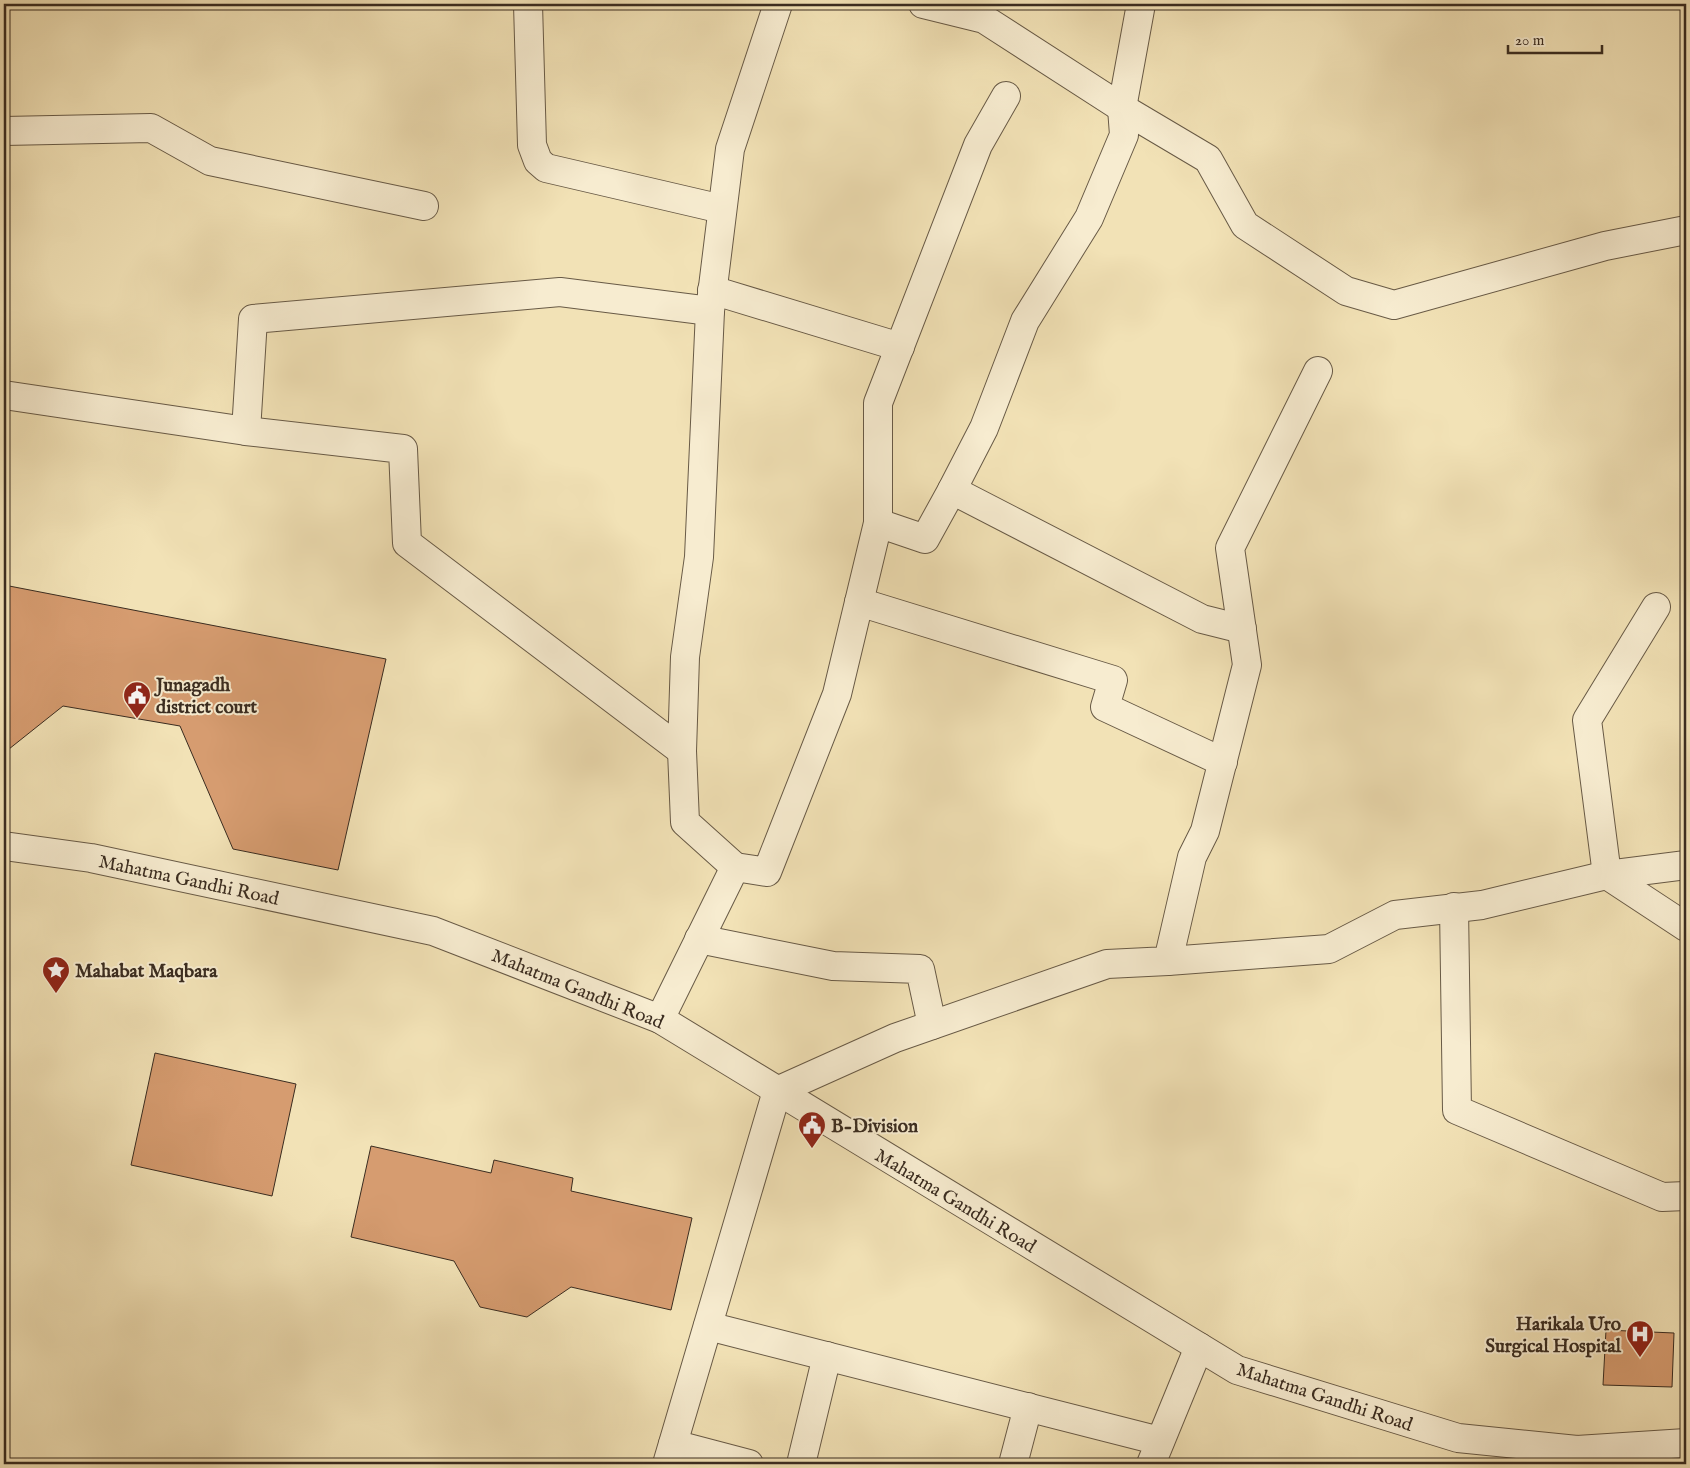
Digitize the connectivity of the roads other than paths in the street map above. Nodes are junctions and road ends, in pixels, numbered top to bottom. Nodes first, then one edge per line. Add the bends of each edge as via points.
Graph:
1 (528, 4) edge
2 (778, 4) edge
3 (922, 4) edge
4 (1141, 4) edge
5 (1006, 96) dead end
6 (1122, 108) junction
7 (4, 131) edge
8 (424, 206) dead end
9 (722, 209) junction
10 (1686, 230) edge
11 (711, 300) junction
12 (900, 346) junction
13 (1318, 371) dead end
14 (4, 394) edge
15 (246, 431) junction
16 (952, 490) junction
17 (878, 523) junction
18 (859, 602) junction
19 (1656, 607) dead end
20 (1242, 629) junction
21 (682, 751) junction
22 (1223, 762) junction
23 (4, 846) edge
24 (1686, 865) edge
25 (734, 867) junction
26 (1607, 875) junction
27 (1454, 908) junction
28 (1686, 927) edge
29 (699, 939) junction
30 (1168, 961) junction
31 (660, 1018) junction
32 (932, 1025) junction
33 (777, 1091) junction
34 (1686, 1196) edge
35 (708, 1326) junction
36 (1199, 1347) junction
37 (827, 1356) junction
38 (1028, 1407) junction
39 (1686, 1443) edge
40 (1156, 1453) edge
41 (670, 1454) edge
42 (749, 1464) edge
43 (802, 1464) edge
44 (1013, 1464) edge

1 - 9 street via 532,145 538,161 546,168
2 - 9 street via 730,149
3 - 6 street via 984,19
4 - 6 street
5 - 12 street via 978,145
6 - 10 street via 1208,159 1245,225 1346,291 1394,305 1605,246
6 - 16 street via 1124,135 1089,218 1026,321 984,428
7 - 8 street via 150,128 210,161
9 - 11 street
11 - 12 street
11 - 15 street via 560,292 253,319
11 - 21 street via 699,557 685,657
12 - 17 street via 878,403
13 - 20 street via 1230,548
14 - 15 street
15 - 21 street via 403,449 407,543
16 - 17 street via 925,539
16 - 20 street via 1202,619
17 - 18 street
18 - 22 street via 1113,680 1105,708
18 - 25 street via 837,694 767,872
19 - 26 street via 1588,720
20 - 22 street via 1247,665
21 - 25 street via 684,822
22 - 30 street via 1205,831 1192,857
23 - 31 street, Mahatma Gandhi Road via 91,858 433,931
24 - 26 street
25 - 29 street
26 - 27 street
26 - 28 street
27 - 30 street via 1395,915 1329,949
27 - 34 street via 1457,1110 1662,1196
29 - 31 street
29 - 32 street via 833,966 920,969
30 - 32 street via 1107,964
31 - 33 street, Mahatma Gandhi Road
32 - 33 street via 895,1038
33 - 35 street
33 - 36 street, Mahatma Gandhi Road
35 - 37 street
35 - 41 street
36 - 39 street, Mahatma Gandhi Road via 1237,1370 1458,1438 1577,1450
36 - 40 street
37 - 38 street
37 - 43 street
38 - 40 street
38 - 44 street
41 - 42 street

